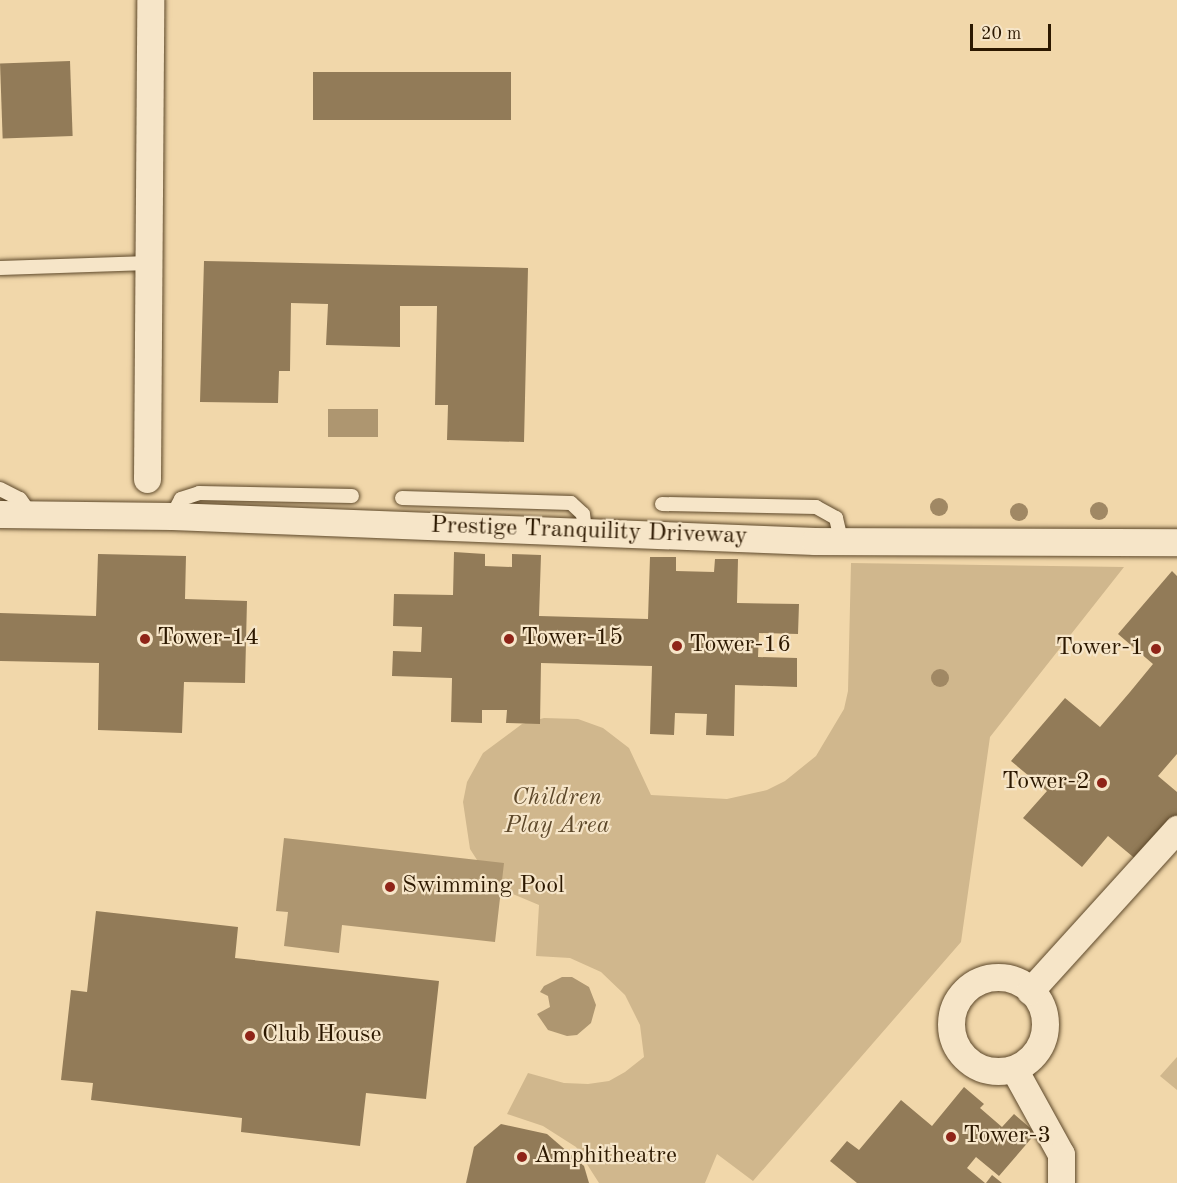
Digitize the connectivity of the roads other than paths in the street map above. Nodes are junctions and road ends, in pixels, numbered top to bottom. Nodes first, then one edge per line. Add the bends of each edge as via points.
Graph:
1 (150, 0) edge
2 (148, 263) junction
3 (0, 268) edge
4 (147, 479) dead end
5 (0, 489) edge
6 (352, 496) dead end
7 (402, 498) dead end
8 (662, 504) dead end
9 (0, 514) edge
10 (31, 514) junction
11 (172, 516) junction
12 (585, 531) junction
13 (841, 539) junction
14 (1177, 542) edge
15 (1177, 829) edge
16 (1030, 991) junction
17 (1014, 1069) junction
18 (1061, 1183) edge

1 - 2 street
2 - 3 lane
2 - 4 street
5 - 10 lane via 20,499
6 - 11 lane via 199,493 182,499
7 - 12 lane via 571,503 583,514
8 - 13 lane via 816,507 836,518
9 - 10 street, Prestige Tranquility Driveway
10 - 11 street, Prestige Tranquility Driveway
11 - 12 street, Prestige Tranquility Driveway
12 - 13 street, Prestige Tranquility Driveway via 815,542
13 - 14 street, Prestige Tranquility Driveway
15 - 16 street
16 - 17 street via 1044,1013 1042,1040 1026,1062
16 - 17 street via 1017,982 987,979 961,995 953,1009 953,1039 960,1053 985,1070
17 - 18 street via 1061,1154

